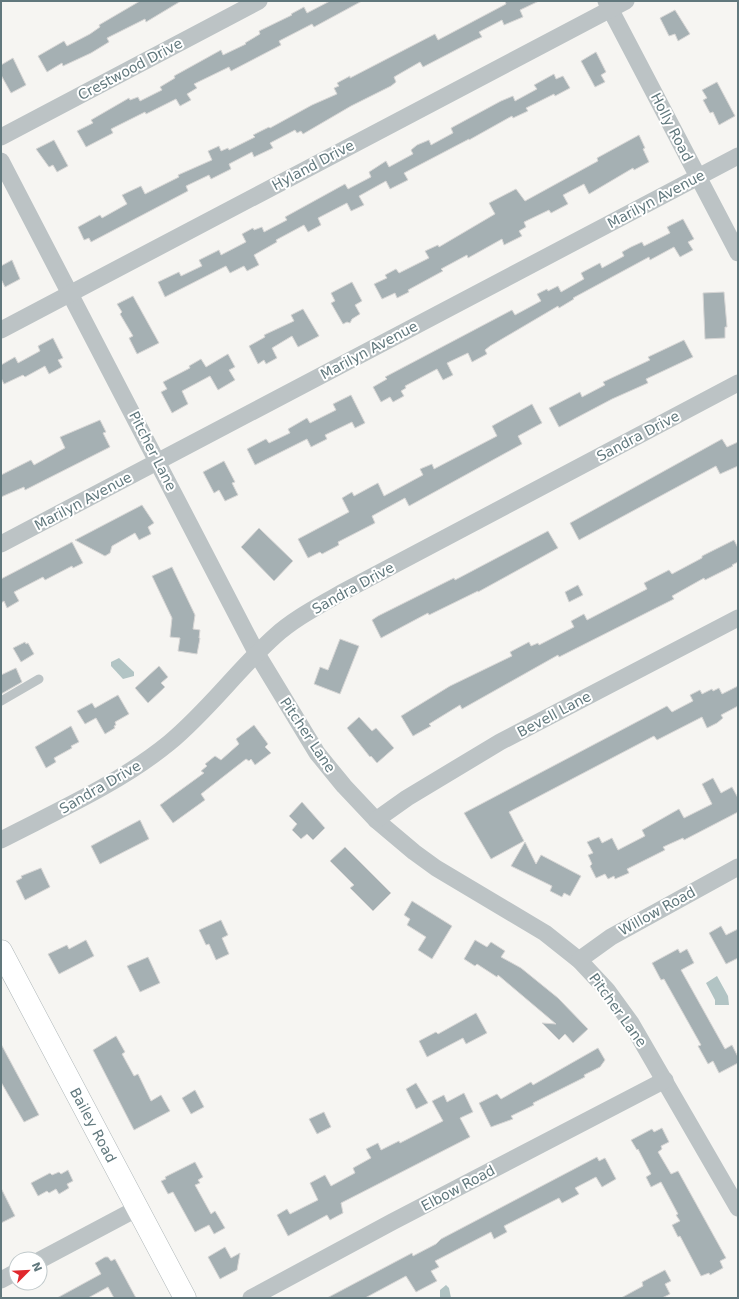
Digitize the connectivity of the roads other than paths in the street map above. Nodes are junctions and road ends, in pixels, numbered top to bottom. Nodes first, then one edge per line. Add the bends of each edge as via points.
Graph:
1 (259, 1) edge
2 (626, 1) edge
3 (609, 5) edge
4 (1, 137) edge
5 (738, 156) edge
6 (1, 161) edge
7 (698, 177) junction
8 (738, 253) edge
9 (70, 293) junction
10 (1, 330) edge
11 (738, 383) edge
12 (158, 462) junction
13 (1, 544) edge
14 (738, 618) edge
15 (257, 654) junction
16 (39, 680) dead end
17 (1, 701) edge
18 (376, 820) junction
19 (1, 840) edge
20 (738, 867) edge
21 (2, 956) edge
22 (579, 960) junction
23 (665, 1080) junction
24 (138, 1208) junction
25 (738, 1208) edge
26 (48, 1256) edge
27 (185, 1298) edge
28 (251, 1298) edge

1 - 4 street, Crestwood Drive
2 - 3 street, Hyland Drive
3 - 7 street, Holly Road
3 - 9 street, Hyland Drive
5 - 7 street, Marilyn Avenue
6 - 9 street, Pitcher Lane
7 - 8 street, Holly Road
7 - 12 street, Marilyn Avenue
9 - 10 street, Hyland Drive
9 - 12 street, Pitcher Lane
11 - 15 street, Sandra Drive via 342,593 299,618 276,635
12 - 13 street, Marilyn Avenue
12 - 15 street, Pitcher Lane
14 - 18 street, Bevell Lane via 500,742 407,798
15 - 18 street, Pitcher Lane via 318,753
15 - 19 street, Sandra Drive via 212,703 169,743 138,766
16 - 17 lane
18 - 22 street, Pitcher Lane via 436,868 545,933
20 - 22 street, Willow Road via 611,937
21 - 24 street, Bailey Road
22 - 23 street, Pitcher Lane via 607,990 631,1023
23 - 25 street, Pitcher Lane
23 - 28 street, Elbow Road
24 - 26 street
24 - 27 street, Bailey Road

